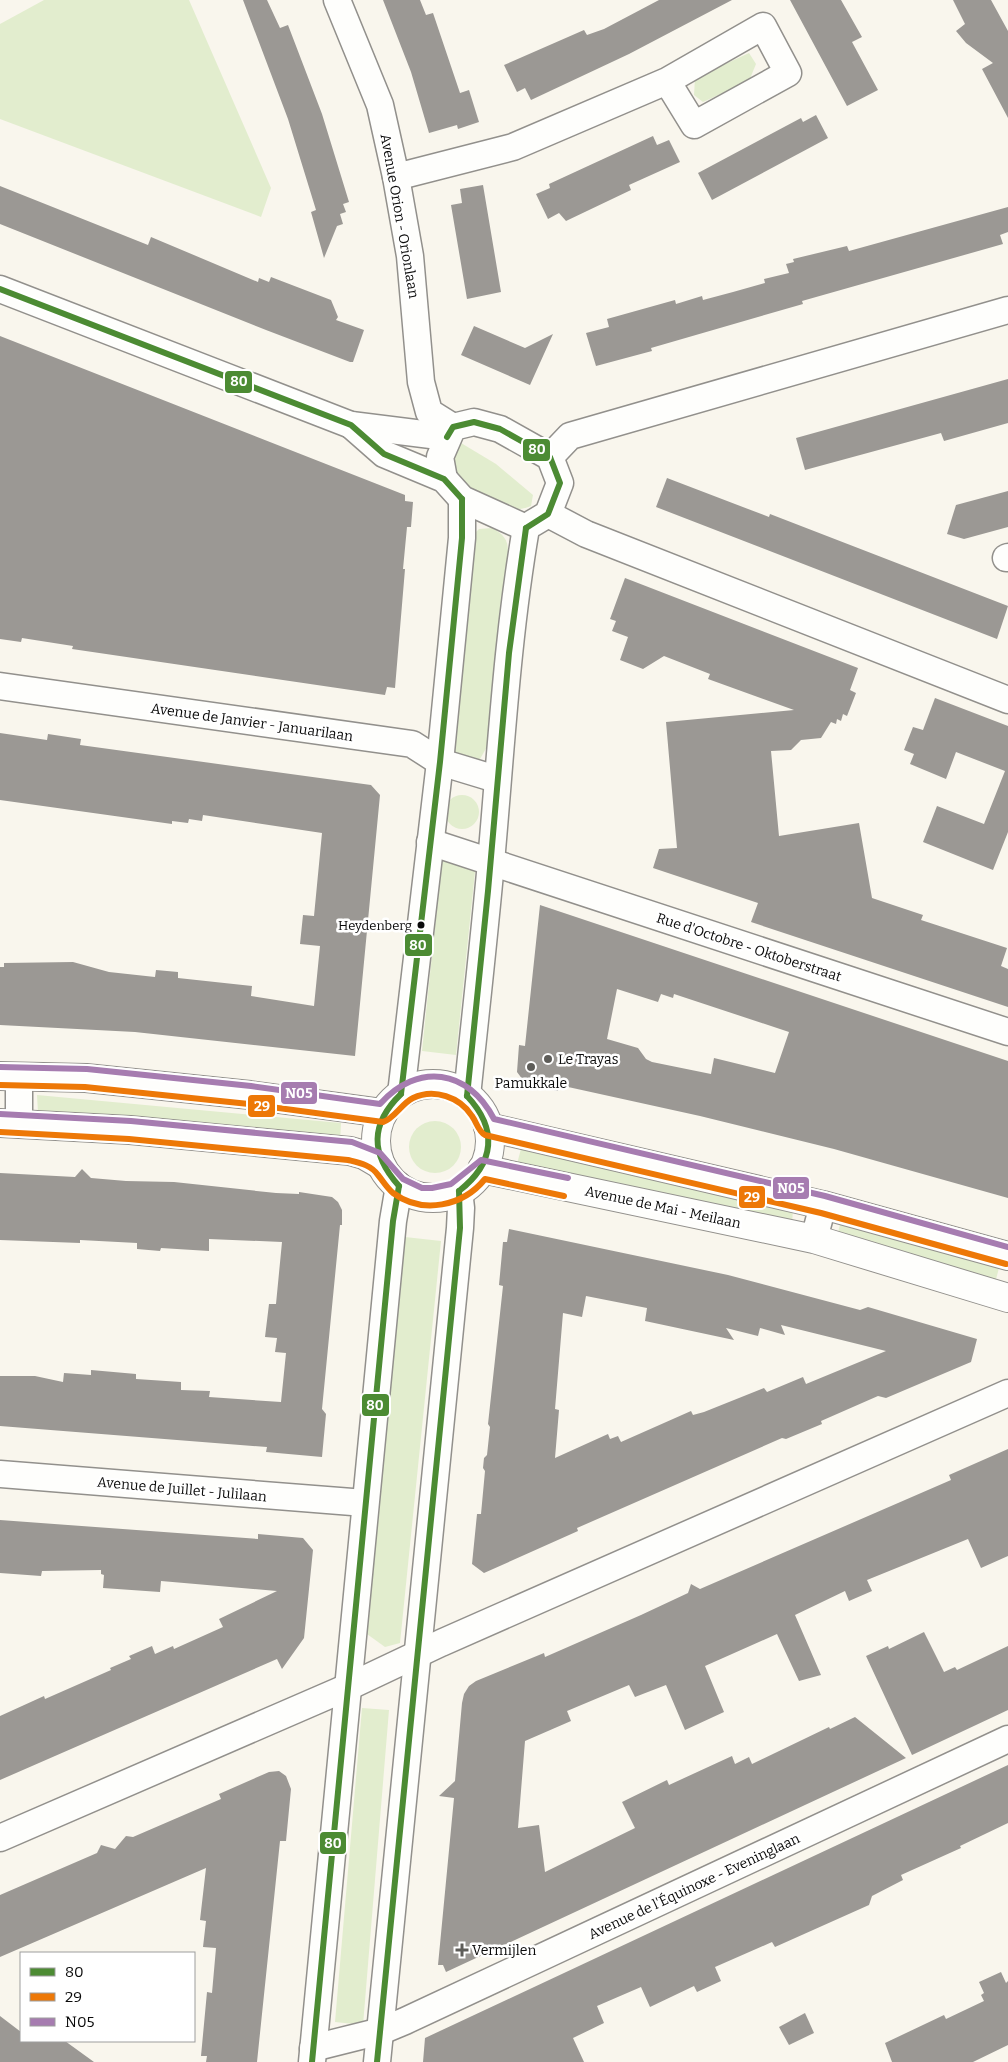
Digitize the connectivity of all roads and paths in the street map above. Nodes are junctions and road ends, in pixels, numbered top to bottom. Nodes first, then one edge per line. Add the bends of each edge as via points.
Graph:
1 (337, 0) edge
2 (667, 81) dead end
3 (396, 177) junction
4 (0, 289) edge
5 (1008, 310) edge
6 (351, 425) junction
7 (450, 432) junction
8 (550, 457) junction
9 (444, 480) junction
10 (462, 499) junction
11 (548, 514) junction
12 (526, 528) junction
13 (0, 686) edge
14 (1008, 700) edge
15 (440, 762) junction
16 (496, 779) junction
17 (430, 842) junction
18 (491, 861) junction
19 (1008, 1032) edge
20 (9, 1076) edge
21 (467, 1096) junction
22 (392, 1103) junction
23 (10, 1123) edge
24 (488, 1127) junction
25 (381, 1165) junction
26 (482, 1169) junction
27 (399, 1186) junction
28 (459, 1191) junction
29 (823, 1205) junction
30 (814, 1239) junction
31 (1008, 1256) edge
32 (1008, 1298) edge
33 (1008, 1393) edge
34 (0, 1474) edge
35 (365, 1503) junction
36 (417, 1654) junction
37 (348, 1687) junction
38 (1008, 1739) edge
39 (0, 1838) edge
40 (381, 2031) junction
41 (312, 2055) edge
42 (378, 2062) edge

1 - 3 street, Avenue Orion - Orionlaan via 380,105
2 - 3 street via 513,147
3 - 7 street, Avenue Orion - Orionlaan via 411,265 421,382 429,412
4 - 6 street
5 - 8 street via 570,436
6 - 7 street
6 - 9 street via 384,454
7 - 8 street via 474,422 500,429
7 - 9 street via 440,457
8 - 11 street via 560,483
9 - 10 street
10 - 12 street
10 - 15 street via 462,538
11 - 12 street
11 - 14 street via 586,534
12 - 16 street
13 - 15 street, Avenue de Janvier - Januarilaan via 412,744
15 - 16 street, Avenue de Janvier - Januarilaan
15 - 17 street
16 - 18 street
17 - 18 street, Rue d'Octobre - Oktoberstraat
17 - 22 street
18 - 19 street, Rue d'Octobre - Oktoberstraat
18 - 21 street
20 - 22 street via 96,1079 250,1095
20 - 23 street
21 - 22 street via 441,1085 414,1087
21 - 24 street via 480,1110
22 - 25 street via 378,1128 376,1144
23 - 25 street via 130,1130 350,1151
24 - 26 street via 490,1141
24 - 29 street
25 - 27 street
26 - 28 street via 468,1186
26 - 30 street, Avenue de Mai - Meilaan
27 - 28 street via 410,1193 434,1198
27 - 35 street
28 - 36 street via 460,1228
29 - 30 street
29 - 31 street
30 - 32 street, Avenue de Mai - Meilaan
33 - 36 street
34 - 35 street, Avenue de Juillet - Julilaan
35 - 37 street
36 - 37 street
36 - 40 street
37 - 39 street
37 - 41 street
38 - 40 street, Avenue de l'Équinoxe - Eveninglaan
40 - 41 street, Avenue de l'Équinoxe - Eveninglaan
40 - 42 street

